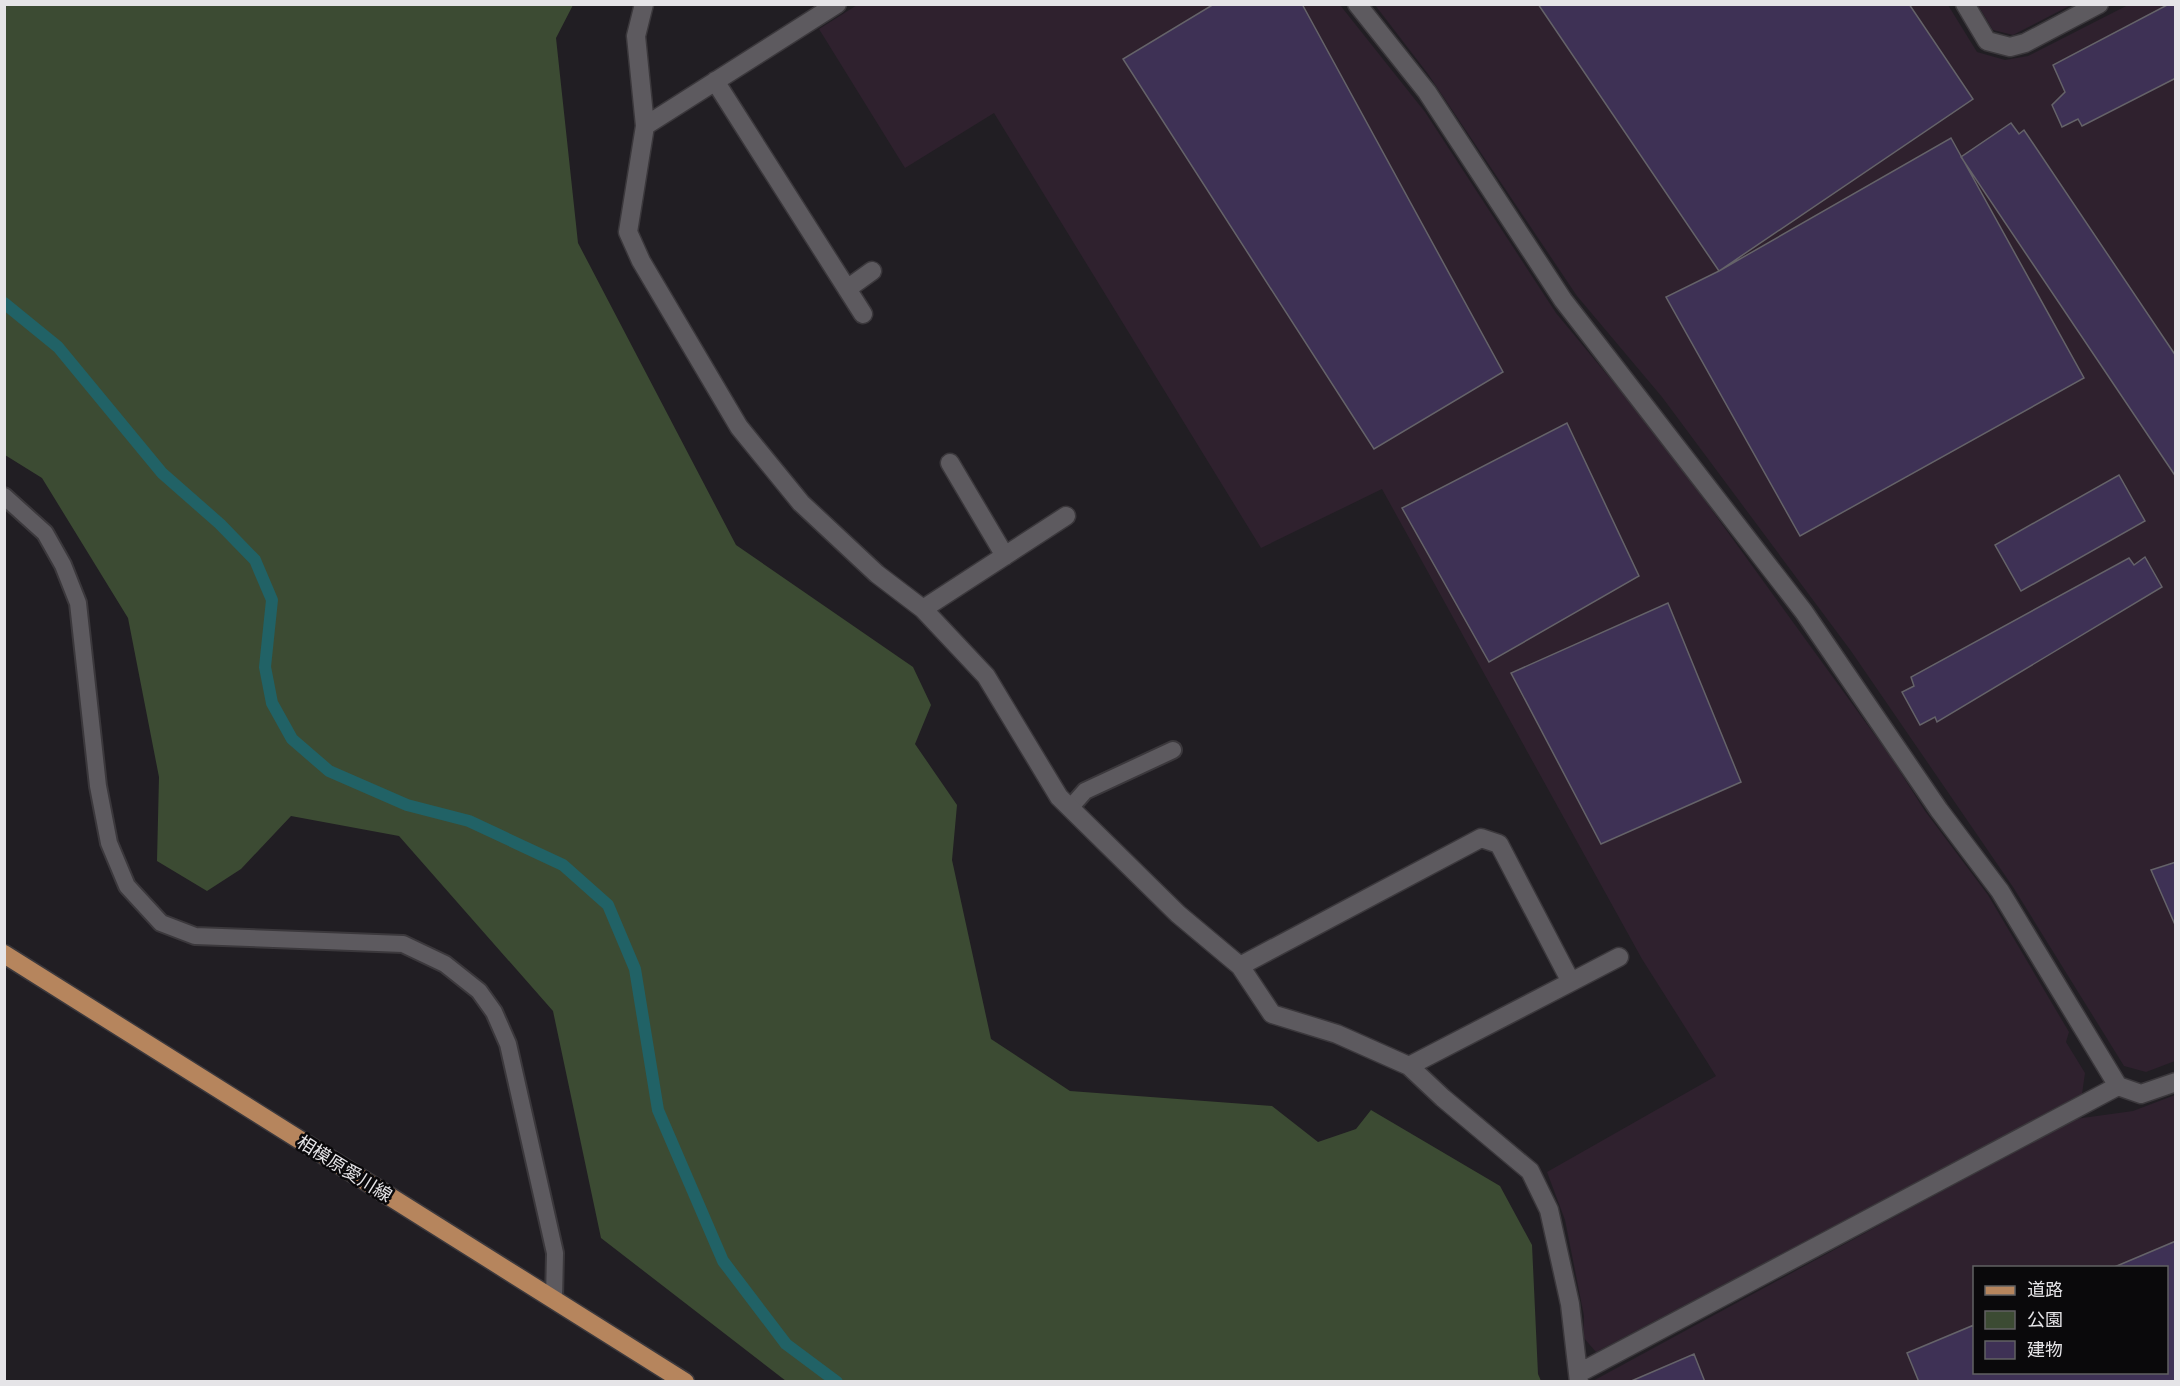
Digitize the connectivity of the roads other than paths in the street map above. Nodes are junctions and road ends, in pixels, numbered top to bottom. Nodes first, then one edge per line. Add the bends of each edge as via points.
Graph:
1 (644, 4) edge
2 (837, 4) edge
3 (1357, 4) edge
4 (1965, 4) edge
5 (2099, 4) edge
6 (715, 81) junction
7 (645, 126) junction
8 (872, 271) dead end
9 (847, 289) junction
10 (863, 314) dead end
11 (950, 463) dead end
12 (4, 496) edge
13 (1066, 516) dead end
14 (1005, 556) junction
15 (923, 609) junction
16 (1173, 750) dead end
17 (1070, 808) junction
18 (4, 954) edge
19 (1619, 957) dead end
20 (1240, 966) junction
21 (1571, 982) junction
22 (1409, 1066) junction
23 (2175, 1082) edge
24 (2118, 1086) junction
25 (554, 1299) junction
26 (1579, 1377) edge
27 (686, 1382) edge

1 - 7 street via 636,36
2 - 6 street
3 - 24 street via 1427,93 1563,300 1804,612 1939,810 2000,891
4 - 5 street via 1987,41 2010,47
6 - 7 street
6 - 9 street
7 - 15 street via 628,232 641,261 740,428 801,502 877,574
8 - 9 street
9 - 10 street
11 - 14 street
12 - 25 lane via 45,533 78,603 98,786 109,843 127,885 161,923 195,936 403,944 445,964 479,991 494,1012 508,1044 555,1253
13 - 14 street
14 - 15 street
15 - 17 street via 986,676 1059,797
16 - 17 lane via 1085,791
17 - 20 street via 1178,914
18 - 25 main road, 相模原愛川線
19 - 21 street
20 - 21 street via 1481,838 1499,844
20 - 22 street via 1272,1014 1337,1034
21 - 22 street
22 - 26 street via 1530,1171 1549,1210
23 - 24 street via 2141,1094
24 - 26 street
25 - 27 main road, 相模原愛川線

